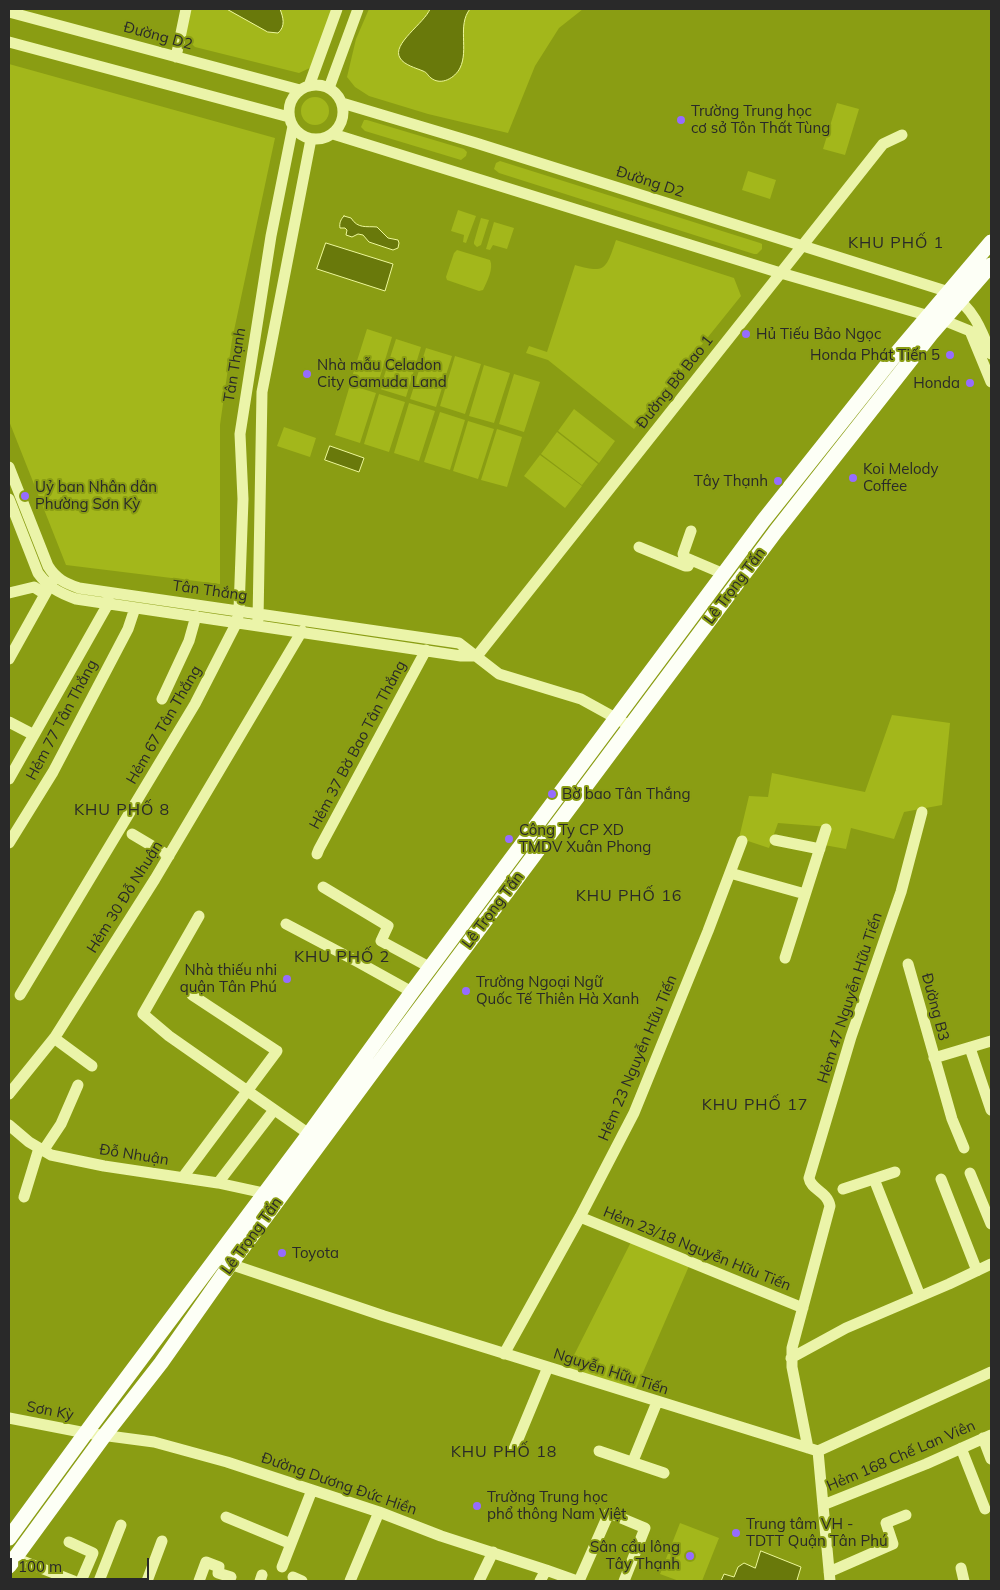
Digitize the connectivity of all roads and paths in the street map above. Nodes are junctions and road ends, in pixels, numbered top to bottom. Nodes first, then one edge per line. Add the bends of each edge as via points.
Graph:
1 (186, 9) edge
2 (337, 9) edge
3 (358, 9) edge
4 (9, 12) edge
5 (9, 42) edge
6 (176, 57) junction
7 (305, 88) junction
8 (329, 88) junction
9 (342, 103) junction
10 (291, 122) junction
11 (333, 134) junction
12 (902, 135) dead end
13 (311, 139) junction
14 (991, 242) edge
15 (801, 246) junction
16 (991, 265) edge
17 (780, 272) junction
18 (955, 296) junction
19 (928, 316) junction
20 (943, 320) junction
21 (991, 354) edge
22 (991, 382) edge
23 (9, 467) edge
24 (9, 499) edge
25 (691, 531) dead end
26 (639, 547) dead end
27 (691, 560) junction
28 (724, 574) junction
29 (50, 585) junction
30 (109, 592) junction
31 (9, 593) edge
32 (108, 604) junction
33 (136, 608) junction
34 (196, 616) junction
35 (238, 616) junction
36 (258, 619) junction
37 (302, 631) junction
38 (14, 638) edge
39 (426, 650) junction
40 (477, 656) junction
41 (9, 659) edge
42 (162, 699) dead end
43 (617, 718) junction
44 (9, 722) edge
45 (630, 726) junction
46 (34, 735) junction
47 (9, 779) edge
48 (922, 812) dead end
49 (826, 828) dead end
50 (132, 834) dead end
51 (775, 840) dead end
52 (742, 841) dead end
53 (9, 843) edge
54 (820, 849) junction
55 (317, 854) dead end
56 (169, 856) junction
57 (730, 873) junction
58 (323, 887) dead end
59 (806, 894) junction
60 (200, 916) dead end
61 (286, 924) dead end
62 (785, 958) dead end
63 (908, 964) dead end
64 (431, 968) junction
65 (412, 992) junction
66 (20, 995) dead end
67 (192, 995) dead end
68 (54, 1038) junction
69 (991, 1041) edge
70 (970, 1048) junction
71 (934, 1058) junction
72 (92, 1066) dead end
73 (78, 1085) dead end
74 (248, 1092) junction
75 (9, 1094) edge
76 (274, 1110) junction
77 (991, 1110) edge
78 (9, 1125) edge
79 (309, 1134) junction
80 (964, 1148) dead end
81 (41, 1150) junction
82 (894, 1172) dead end
83 (970, 1173) dead end
84 (183, 1177) junction
85 (874, 1179) junction
86 (941, 1179) dead end
87 (218, 1183) junction
88 (843, 1189) dead end
89 (264, 1194) junction
90 (24, 1197) dead end
91 (580, 1217) junction
92 (991, 1224) edge
93 (216, 1259) junction
94 (991, 1264) edge
95 (230, 1265) junction
96 (978, 1271) junction
97 (920, 1296) junction
98 (803, 1308) junction
99 (504, 1354) junction
100 (791, 1358) junction
101 (548, 1367) junction
102 (991, 1372) edge
103 (657, 1402) junction
104 (9, 1418) edge
105 (86, 1433) junction
106 (104, 1436) junction
107 (987, 1437) edge
108 (514, 1448) dead end
109 (961, 1448) junction
110 (813, 1449) junction
111 (599, 1451) dead end
112 (991, 1459) edge
113 (633, 1461) junction
114 (664, 1473) dead end
115 (312, 1490) junction
116 (823, 1505) junction
117 (985, 1508) dead end
118 (380, 1512) junction
119 (906, 1515) dead end
120 (226, 1517) dead end
121 (121, 1525) dead end
122 (9, 1538) edge
123 (162, 1541) dead end
124 (69, 1542) dead end
125 (291, 1544) junction
126 (493, 1552) junction
127 (12, 1562) edge
128 (282, 1567) dead end
129 (961, 1568) dead end
130 (546, 1570) junction
131 (829, 1577) edge
132 (74, 1581) edge
133 (81, 1581) edge
134 (99, 1581) edge
135 (147, 1581) edge
136 (199, 1581) edge
137 (228, 1581) edge
138 (350, 1581) edge
139 (479, 1581) edge
140 (540, 1581) edge
141 (578, 1581) edge
142 (624, 1581) edge
143 (964, 1581) edge

1 - 6 street
2 - 7 street
3 - 8 street
4 - 6 street, Đường D2
5 - 10 street
6 - 7 street, Đường D2
7 - 8 street via 316,84
7 - 10 street via 291,102
8 - 9 street
9 - 11 street via 342,120
9 - 15 street, Đường D2
10 - 13 street via 304,137
10 - 35 street, Tân Thạnh via 240,434 243,499
11 - 13 street
11 - 17 street
12 - 15 street, Đường Bờ Bao 1 via 883,144
13 - 36 street, Tân Thạnh via 262,392
14 - 18 main road, Lê Trọng Tấn
15 - 17 street, Đường Bờ Bao 1
15 - 18 street, Đường D2
16 - 18 main road, Lê Trọng Tấn
17 - 19 street
17 - 40 street, Đường Bờ Bao 1
18 - 19 main road, Lê Trọng Tấn
18 - 20 main road, Lê Trọng Tấn
18 - 21 street via 978,322
19 - 20 street
19 - 28 main road, Lê Trọng Tấn
20 - 22 street via 970,332
20 - 45 main road, Lê Trọng Tấn via 782,524
23 - 29 street via 48,566
24 - 29 street, Tân Thắng via 38,573
25 - 27 street via 683,554
26 - 27 street via 685,566
27 - 28 street
28 - 43 main road, Lê Trọng Tấn
29 - 30 street, Tân Thắng via 67,584
29 - 31 street
29 - 32 street, Tân Thắng via 53,590 76,599
29 - 38 street
30 - 32 street
30 - 35 street, Tân Thắng
32 - 33 street, Tân Thắng
32 - 46 street
33 - 34 street, Tân Thắng
33 - 53 street, Hẻm 77 Tân Thắng via 53,772
34 - 35 street, Tân Thắng
34 - 42 street via 189,641
35 - 36 street, Tân Thắng
35 - 66 street, Hẻm 67 Tân Thắng via 196,704
36 - 37 street, Tân Thắng
36 - 40 street, Tân Thắng via 458,643
37 - 39 street, Tân Thắng
37 - 56 street, Hẻm 30 Đỗ Nhuận
38 - 41 street
39 - 40 street, Tân Thắng
39 - 55 street, Hẻm 37 Bờ Bao Tân Thắng
40 - 43 street, Tân Thắng via 499,674 581,699
43 - 45 street, Tân Thắng
43 - 64 main road, Lê Trọng Tấn
44 - 46 street
45 - 95 main road, Lê Trọng Tấn
46 - 47 street
48 - 98 street, Hẻm 47 Nguyễn Hữu Tiến via 901,892 851,1037 809,1178 811,1185 825,1194 830,1206
49 - 54 street
50 - 56 street
51 - 54 street
52 - 57 street, Hẻm 23 Nguyễn Hữu Tiến
54 - 59 street
56 - 68 street, Hẻm 30 Đỗ Nhuận
57 - 59 street
57 - 91 street, Hẻm 23 Nguyễn Hữu Tiến via 634,1114
58 - 64 street via 388,926 381,941
59 - 62 street
60 - 74 street via 143,1014
61 - 65 street
63 - 71 street, Đường B3
64 - 65 main road, Lê Trọng Tấn
65 - 79 main road, Lê Trọng Tấn
67 - 74 street via 277,1051
68 - 72 street
68 - 75 street, Hẻm 30 Đỗ Nhuận
69 - 70 street, Đường B3
70 - 71 street, Đường B3
70 - 77 street
71 - 80 street
73 - 81 street via 61,1124
74 - 76 street
74 - 84 street
76 - 79 street
76 - 87 street
78 - 81 street, Đỗ Nhuận
79 - 89 main road, Lê Trọng Tấn
81 - 84 street, Đỗ Nhuận via 104,1166
81 - 90 street
82 - 85 street
83 - 92 street
84 - 87 street, Đỗ Nhuận
85 - 88 street
85 - 97 street
86 - 96 street
87 - 89 street, Đỗ Nhuận
89 - 93 main road, Lê Trọng Tấn
91 - 98 street, Hẻm 23/18 Nguyễn Hữu Tiến
91 - 99 street, Hẻm 23 Nguyễn Hữu Tiến
93 - 95 street, Nguyễn Hữu Tiến
93 - 105 main road, Lê Trọng Tấn
94 - 96 street
95 - 99 street, Nguyễn Hữu Tiến
95 - 106 main road, Lê Trọng Tấn via 161,1363
96 - 97 street
97 - 100 street via 846,1328
98 - 100 street, Hẻm 47 Nguyễn Hữu Tiến
99 - 101 street, Nguyễn Hữu Tiến
100 - 110 street, Hẻm 47 Nguyễn Hữu Tiến
101 - 103 street, Nguyễn Hữu Tiến
101 - 108 street
102 - 110 street
103 - 110 street, Nguyễn Hữu Tiến
103 - 113 street
104 - 105 street, Sơn Kỳ
105 - 106 street, Đường Dương Đức Hiền
105 - 122 main road, Lê Trọng Tấn
106 - 115 street, Đường Dương Đức Hiền via 154,1442
106 - 127 main road, Lê Trọng Tấn
107 - 109 street, Hẻm 168 Chế Lan Viên
107 - 112 street
109 - 116 street, Hẻm 168 Chế Lan Viên
109 - 117 street
110 - 116 street, Hẻm 47 Nguyễn Hữu Tiến
111 - 113 street
113 - 114 street
115 - 118 street, Đường Dương Đức Hiền
115 - 125 street
116 - 131 street, Hẻm 47 Nguyễn Hữu Tiến
118 - 126 street, Đường Dương Đức Hiền
118 - 138 street
119 - 131 street via 886,1523 893,1544
120 - 125 street
121 - 134 street
123 - 135 street
124 - 133 street via 93,1553
125 - 128 street
126 - 130 street, Đường Dương Đức Hiền
126 - 139 street
127 - 132 street
129 - 143 street
130 - 140 street
130 - 141 street, Đường Dương Đức Hiền
136 - 137 street via 206,1562 219,1566 218,1573 231,1577
141 - 142 street via 609,1513 645,1528

